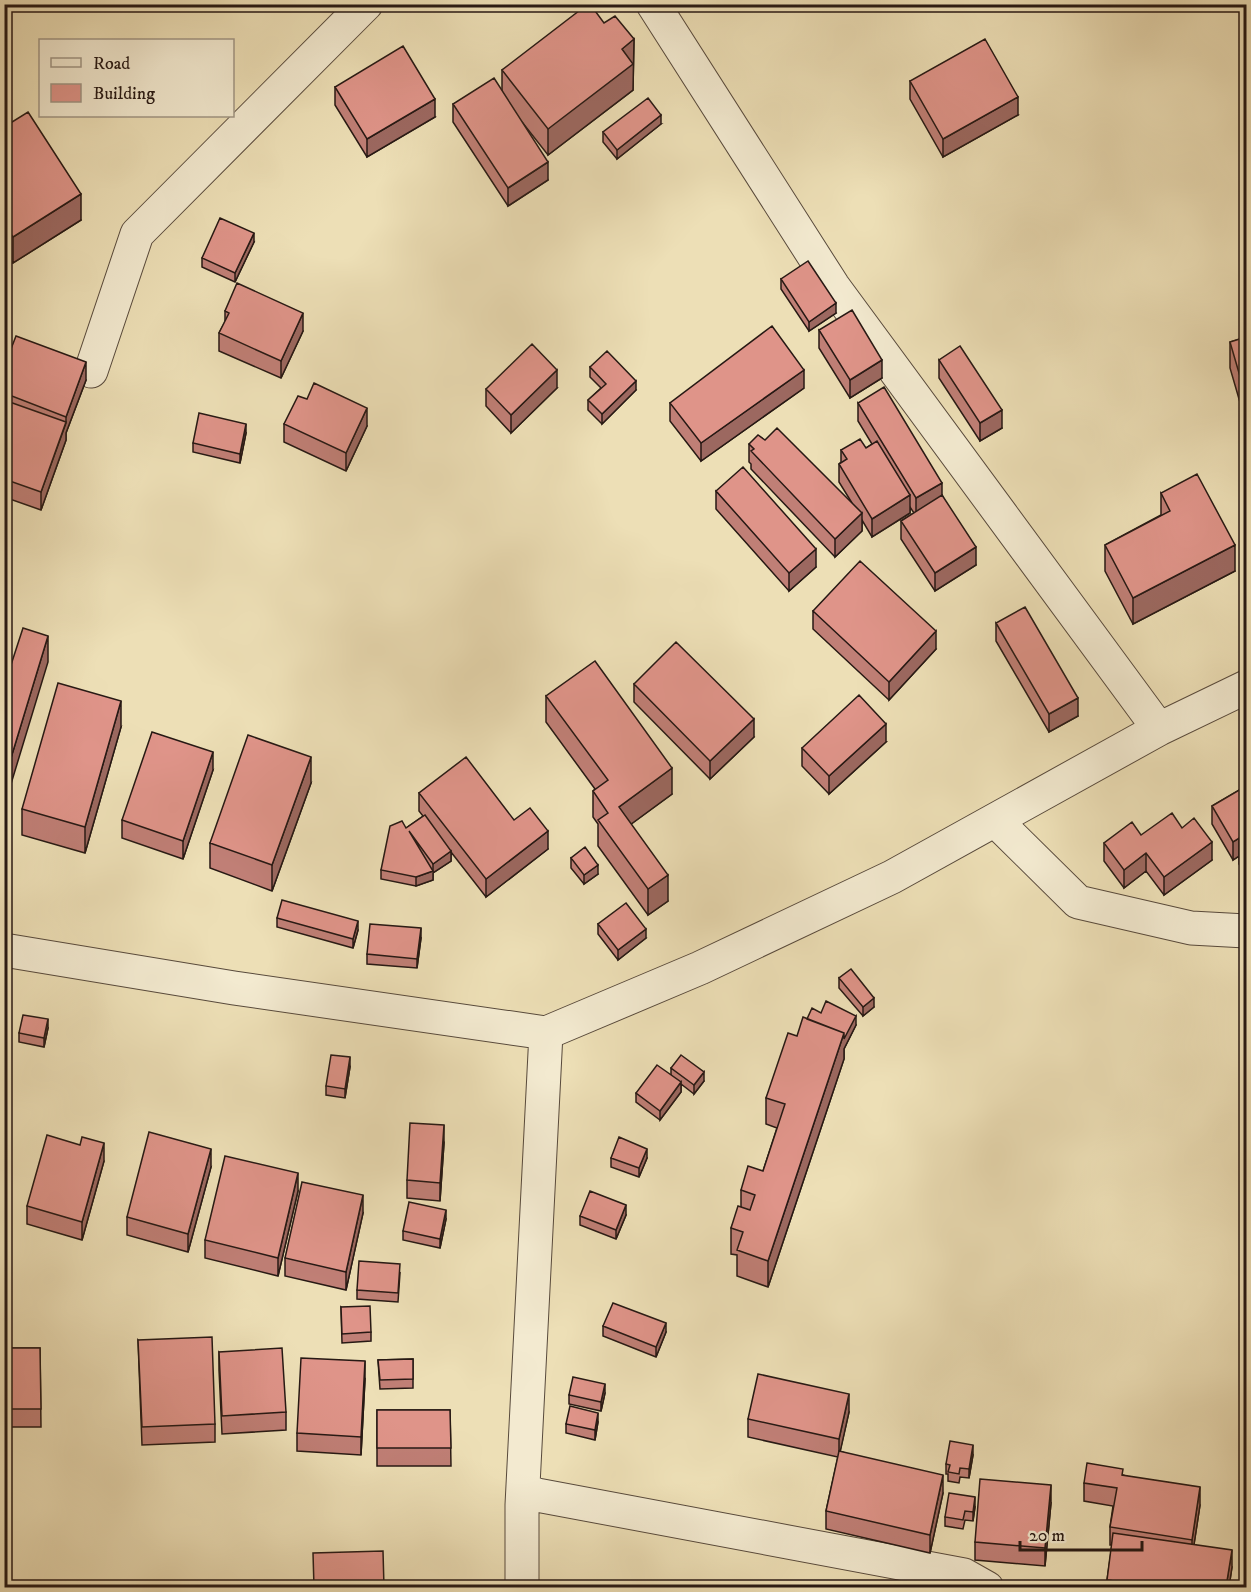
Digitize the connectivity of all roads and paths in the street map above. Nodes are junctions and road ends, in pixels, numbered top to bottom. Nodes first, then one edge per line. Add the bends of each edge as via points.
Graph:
1 (366, 4) edge
2 (653, 4) edge
3 (92, 371) dead end
4 (1246, 687) edge
5 (1159, 729) junction
6 (996, 821) junction
7 (1246, 931) edge
8 (4, 950) edge
9 (546, 1033) junction
10 (524, 1490) junction
11 (522, 1587) edge
12 (987, 1587) edge

1 - 3 street via 137,234
2 - 5 street via 833,286
4 - 5 street
5 - 6 street
6 - 7 street via 1078,902 1191,928
6 - 9 street via 881,882 699,968
8 - 9 street
9 - 10 street
10 - 11 street
10 - 12 street via 964,1575

